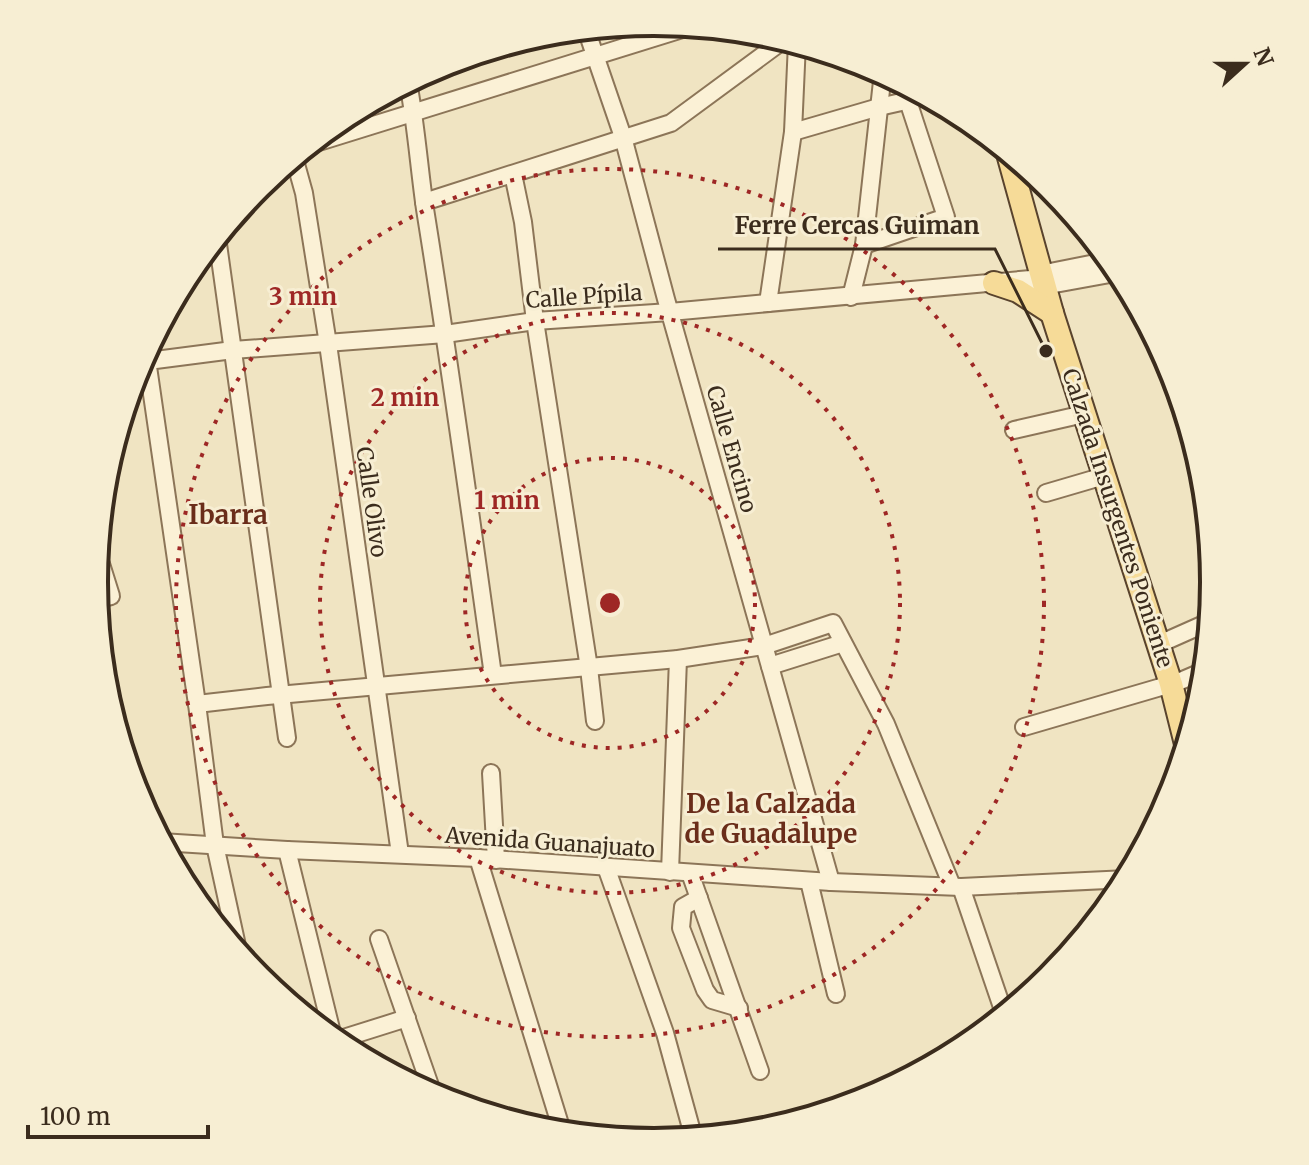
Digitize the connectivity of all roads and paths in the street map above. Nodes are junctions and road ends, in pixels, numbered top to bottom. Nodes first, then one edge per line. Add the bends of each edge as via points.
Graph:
1 (657, 36) edge
2 (590, 40) edge
3 (771, 49) edge
4 (596, 54) junction
5 (796, 55) edge
6 (881, 86) edge
7 (410, 93) edge
8 (911, 100) edge
9 (908, 101) junction
10 (879, 107) junction
11 (414, 111) junction
12 (793, 132) junction
13 (343, 134) edge
14 (623, 137) junction
15 (297, 169) edge
16 (513, 174) junction
17 (1018, 175) edge
18 (424, 202) junction
19 (864, 245) junction
20 (219, 252) edge
21 (1098, 264) edge
22 (1105, 273) edge
23 (1044, 279) junction
24 (994, 283) junction
25 (851, 297) junction
26 (768, 303) junction
27 (670, 312) junction
28 (1052, 313) junction
29 (535, 321) junction
30 (445, 334) junction
31 (328, 344) junction
32 (1069, 347) junction
33 (233, 350) junction
34 (157, 357) edge
35 (147, 380) edge
36 (1084, 414) junction
37 (1014, 430) dead end
38 (1104, 476) junction
39 (1046, 493) dead end
40 (1199, 626) edge
41 (843, 643) junction
42 (1162, 643) junction
43 (764, 646) junction
44 (678, 659) junction
45 (770, 666) junction
46 (589, 668) junction
47 (493, 675) junction
48 (1192, 676) edge
49 (1174, 683) junction
50 (376, 686) junction
51 (282, 695) junction
52 (197, 704) junction
53 (1185, 710) edge
54 (595, 721) dead end
55 (1182, 724) edge
56 (1024, 727) dead end
57 (287, 738) dead end
58 (491, 773) dead end
59 (174, 843) edge
60 (215, 845) junction
61 (287, 850) junction
62 (400, 854) junction
63 (478, 858) junction
64 (496, 860) junction
65 (606, 867) junction
66 (670, 872) junction
67 (690, 873) junction
68 (1113, 880) edge
69 (809, 881) junction
70 (831, 882) junction
71 (956, 887) junction
72 (699, 898) junction
73 (234, 930) edge
74 (379, 939) dead end
75 (836, 994) dead end
76 (1001, 1005) edge
77 (739, 1008) junction
78 (407, 1018) junction
79 (329, 1021) edge
80 (350, 1036) edge
81 (760, 1071) dead end
82 (428, 1080) edge
83 (559, 1120) edge
84 (691, 1128) edge

1 - 4 street
2 - 4 street, Calle Encino
3 - 14 street via 671,123
4 - 11 street
4 - 14 street, Calle Encino
5 - 12 street
6 - 10 street
7 - 11 street
8 - 9 street
9 - 10 street
9 - 19 street via 946,217
10 - 12 street
10 - 19 street
11 - 13 street
11 - 18 street
12 - 26 street
14 - 16 street
14 - 27 street, Calle Encino
15 - 31 street, Calle Olivo
16 - 18 street
16 - 29 street
17 - 23 main road, Calzada Insurgentes Poniente
18 - 30 street
19 - 25 street
20 - 33 street
21 - 23 street, Calle Pípila
22 - 23 street, Calle Pípila
23 - 24 street, Calle Pípila
23 - 28 main road, Calzada Insurgentes Poniente
23 - 32 main road, Calzada Insurgentes Poniente
24 - 25 street, Calle Pípila
24 - 28 main road
25 - 26 street, Calle Pípila
26 - 27 street, Calle Pípila
27 - 29 street, Calle Pípila
27 - 43 street, Calle Encino
28 - 32 main road, Calzada Insurgentes Poniente
29 - 30 street, Calle Pípila
29 - 46 street
30 - 31 street, Calle Pípila
30 - 47 street
31 - 33 street, Calle Pípila
31 - 50 street, Calle Olivo
32 - 36 main road, Calzada Insurgentes Poniente
32 - 42 main road, Calzada Insurgentes Poniente
33 - 34 street, Calle Pípila
33 - 51 street
35 - 52 street
36 - 37 street
36 - 38 main road, Calzada Insurgentes Poniente
38 - 39 street
38 - 42 main road, Calzada Insurgentes Poniente
40 - 42 street
41 - 43 street via 833,623
41 - 45 street
41 - 71 street via 886,724
42 - 49 main road, Calzada Insurgentes Poniente
43 - 44 street
43 - 45 street, Calle Encino
44 - 46 street
44 - 66 street
45 - 70 street, Calle Encino
46 - 47 street
46 - 54 street
47 - 50 street
48 - 49 street
49 - 53 main road, Calzada Insurgentes Poniente
49 - 55 main road, Calzada Insurgentes Poniente
49 - 56 street
50 - 51 street
50 - 62 street, Calle Olivo
51 - 52 street
51 - 57 street
52 - 60 street
58 - 64 street
59 - 60 street, Avenida Guanajuato
60 - 61 street, Avenida Guanajuato
60 - 73 street
61 - 62 street, Avenida Guanajuato
61 - 79 street
62 - 63 street, Avenida Guanajuato
63 - 64 street, Avenida Guanajuato
63 - 83 street
64 - 65 street, Avenida Guanajuato
65 - 66 street, Avenida Guanajuato
65 - 84 street via 665,1033
66 - 67 street, Avenida Guanajuato
67 - 69 street, Avenida Guanajuato
67 - 72 street
68 - 71 street, Avenida Guanajuato
69 - 70 street, Avenida Guanajuato
69 - 75 street
70 - 71 street, Avenida Guanajuato
71 - 76 street
72 - 77 street
72 - 77 street via 683,907 681,928 712,1000
74 - 78 street
77 - 81 street
78 - 80 street
78 - 82 street

